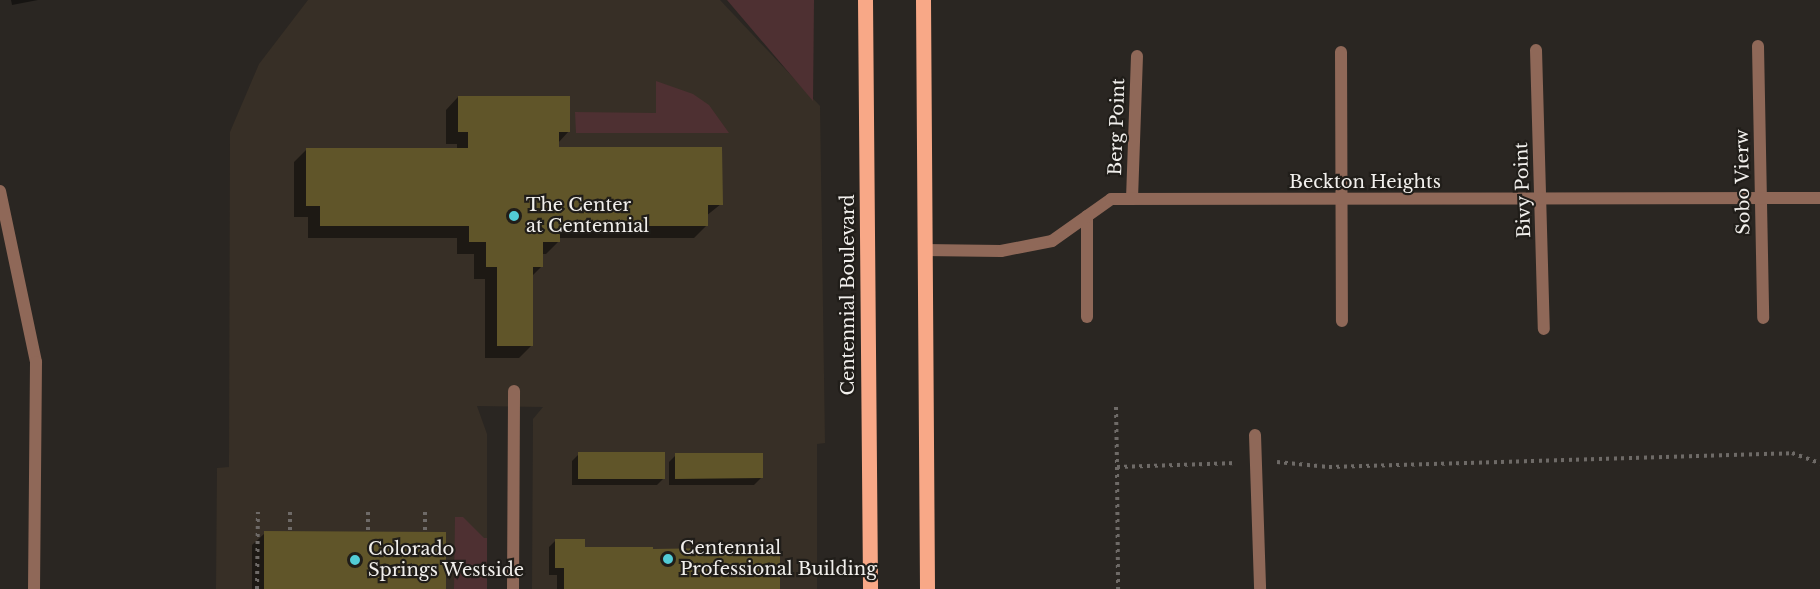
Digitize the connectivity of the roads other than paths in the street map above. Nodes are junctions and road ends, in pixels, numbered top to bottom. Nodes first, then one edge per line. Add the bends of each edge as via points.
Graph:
1 (865, 0) edge
2 (923, 0) edge
3 (1758, 46) dead end
4 (1536, 50) dead end
5 (1341, 52) dead end
6 (1137, 56) dead end
7 (0, 191) edge
8 (1820, 198) edge
9 (1132, 199) junction
10 (1761, 199) junction
11 (1341, 200) junction
12 (1542, 200) junction
13 (1087, 216) junction
14 (924, 250) junction
15 (1087, 317) dead end
16 (1763, 318) dead end
17 (1342, 321) dead end
18 (1544, 329) dead end
19 (514, 391) dead end
20 (1255, 435) dead end
21 (34, 589) edge
22 (513, 589) edge
23 (870, 589) edge
24 (927, 589) edge
25 (1260, 589) edge

1 - 23 main road, Centennial Boulevard
2 - 14 main road
3 - 10 street, Sobo Vierw
4 - 12 street, Bivy Point
5 - 11 street
6 - 9 street, Berg Point
7 - 21 street via 36,362
8 - 10 street, Beckton Heights
9 - 11 street, Beckton Heights
9 - 13 street, Beckton Heights via 1111,199
10 - 12 street, Beckton Heights
10 - 16 street, Sobo Vierw
11 - 12 street, Beckton Heights
11 - 17 street
12 - 18 street, Bivy Point
13 - 14 street, Beckton Heights via 1052,241 1000,251
13 - 15 street
14 - 24 main road
19 - 22 street
20 - 25 street

